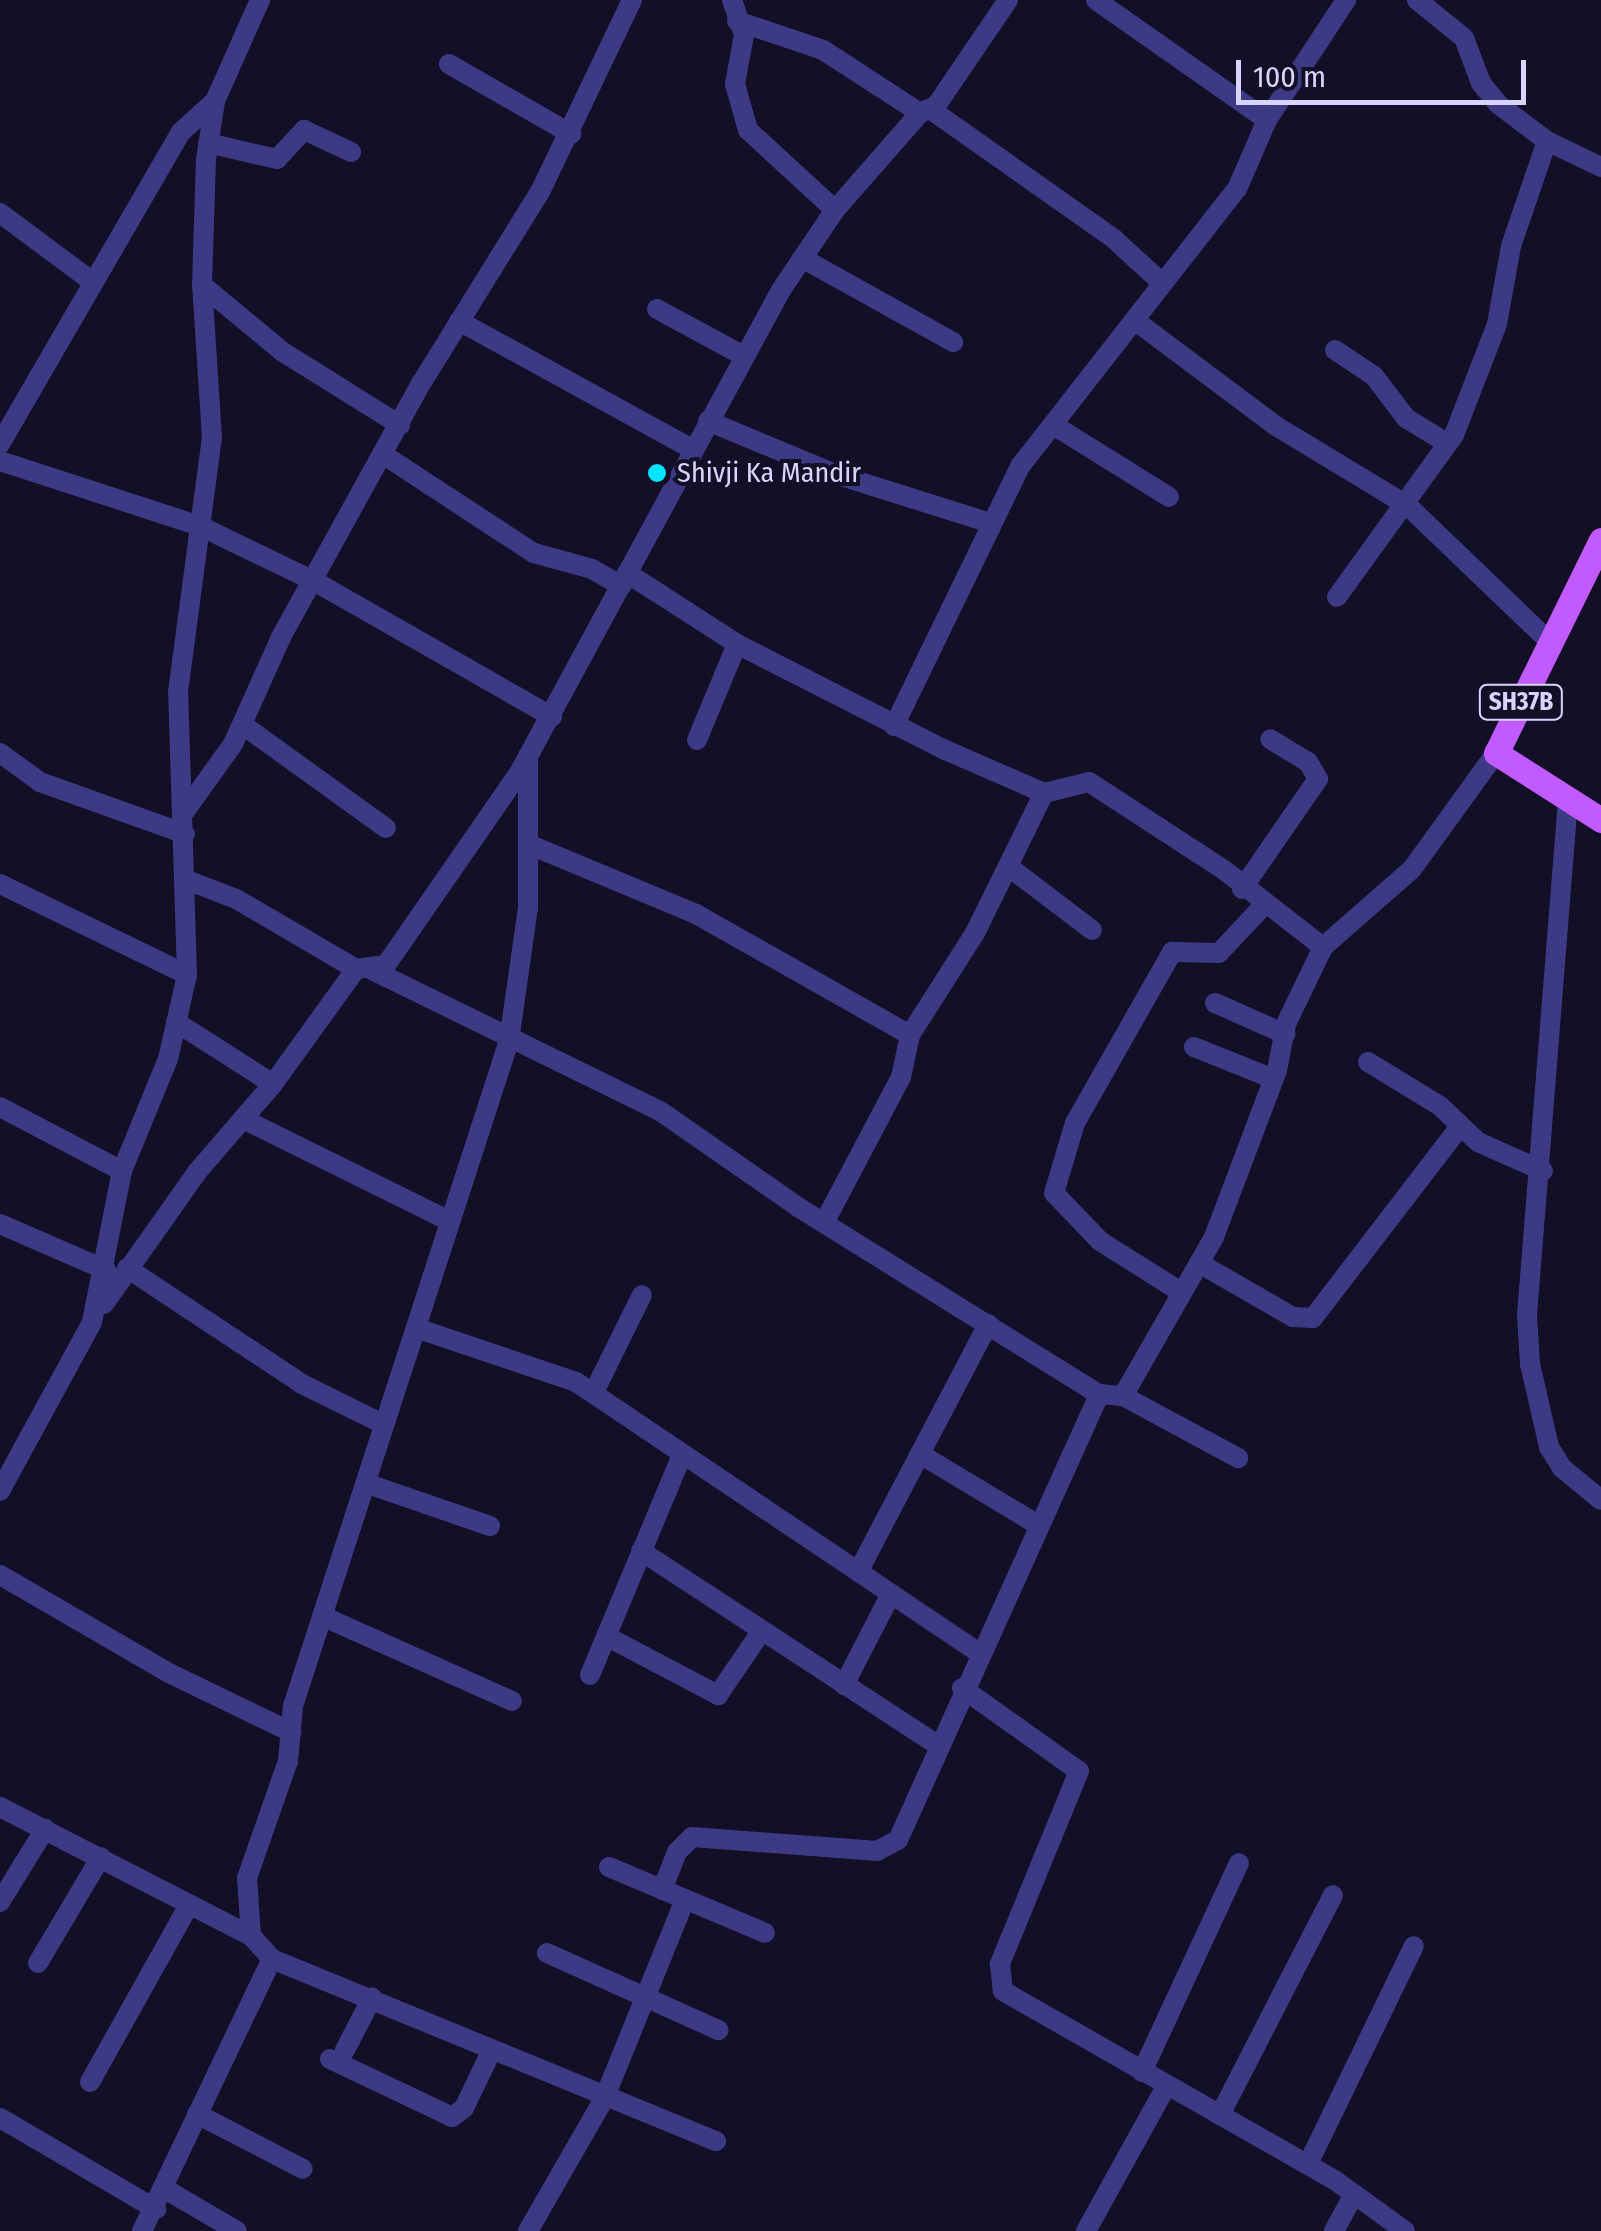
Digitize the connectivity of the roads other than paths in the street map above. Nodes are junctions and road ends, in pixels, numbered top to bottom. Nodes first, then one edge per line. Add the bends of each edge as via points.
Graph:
1 (260, 0) edge
2 (632, 0) edge
3 (1008, 0) edge
4 (1096, 0) edge
5 (1346, 0) edge
6 (1418, 0) edge
7 (734, 10) edge
8 (450, 64) dead end
9 (215, 101) junction
10 (925, 111) junction
11 (1268, 120) junction
12 (571, 134) junction
13 (1546, 142) junction
14 (208, 143) junction
15 (352, 152) dead end
16 (1601, 167) edge
17 (836, 210) junction
18 (0, 214) edge
19 (802, 258) junction
20 (93, 282) junction
21 (1162, 283) junction
22 (202, 284) junction
23 (657, 309) dead end
24 (459, 321) junction
25 (1137, 322) junction
26 (954, 342) dead end
27 (1335, 350) dead end
28 (744, 356) junction
29 (708, 422) junction
30 (400, 425) junction
31 (1055, 426) junction
32 (0, 444) edge
33 (1448, 444) junction
34 (694, 450) junction
35 (384, 455) junction
36 (0, 461) edge
37 (1169, 497) dead end
38 (1408, 506) junction
39 (990, 522) junction
40 (200, 526) junction
41 (1601, 540) edge
42 (624, 579) junction
43 (314, 581) junction
44 (1338, 596) dead end
45 (1550, 642) junction
46 (737, 644) junction
47 (552, 717) junction
48 (243, 725) junction
49 (894, 726) junction
50 (1270, 739) dead end
51 (698, 740) dead end
52 (1496, 753) junction
53 (0, 754) edge
54 (528, 756) junction
55 (1044, 794) junction
56 (1568, 800) junction
57 (184, 811) junction
58 (1601, 820) edge
59 (386, 828) dead end
60 (186, 834) junction
61 (528, 844) junction
62 (1009, 868) junction
63 (187, 880) junction
64 (0, 884) edge
65 (1242, 889) junction
66 (1264, 905) junction
67 (1092, 930) dead end
68 (1323, 947) junction
69 (362, 968) junction
70 (187, 975) junction
71 (1215, 1003) dead end
72 (176, 1022) junction
73 (509, 1034) junction
74 (1285, 1034) junction
75 (910, 1035) junction
76 (1194, 1047) dead end
77 (1368, 1062) dead end
78 (1274, 1078) junction
79 (273, 1084) junction
80 (0, 1107) edge
81 (245, 1120) junction
82 (1458, 1128) junction
83 (122, 1171) junction
84 (1543, 1171) junction
85 (449, 1222) junction
86 (824, 1223) junction
87 (0, 1224) edge
88 (1199, 1263) junction
89 (116, 1269) junction
90 (1182, 1292) junction
91 (642, 1295) dead end
92 (988, 1324) junction
93 (416, 1328) junction
94 (594, 1392) junction
95 (1099, 1394) junction
96 (1123, 1396) junction
97 (383, 1424) junction
98 (682, 1454) junction
99 (920, 1454) junction
100 (1238, 1458) dead end
101 (368, 1484) junction
102 (0, 1491) edge
103 (1601, 1500) edge
104 (1038, 1525) junction
105 (490, 1526) dead end
106 (641, 1550) junction
107 (858, 1572) junction
108 (0, 1575) edge
109 (891, 1594) junction
110 (322, 1616) junction
111 (761, 1632) junction
112 (606, 1636) junction
113 (978, 1652) junction
114 (590, 1675) dead end
115 (844, 1685) junction
116 (962, 1688) junction
117 (512, 1701) dead end
118 (291, 1732) junction
119 (938, 1745) junction
120 (0, 1807) edge
121 (45, 1829) junction
122 (101, 1857) junction
123 (1239, 1863) dead end
124 (609, 1868) dead end
125 (662, 1890) junction
126 (1333, 1896) dead end
127 (684, 1900) junction
128 (0, 1902) edge
129 (189, 1906) junction
130 (765, 1934) dead end
131 (250, 1936) junction
132 (1414, 1946) dead end
133 (548, 1954) dead end
134 (272, 1960) junction
135 (38, 1963) dead end
136 (372, 1998) junction
137 (647, 1999) junction
138 (718, 2030) dead end
139 (491, 2052) junction
140 (1142, 2072) junction
141 (90, 2082) dead end
142 (1167, 2085) junction
143 (604, 2099) junction
144 (197, 2114) junction
145 (1220, 2115) junction
146 (0, 2118) edge
147 (716, 2141) dead end
148 (1308, 2164) junction
149 (302, 2169) dead end
150 (165, 2189) junction
151 (1354, 2194) junction
152 (156, 2209) junction
153 (142, 2231) edge
154 (237, 2231) edge
155 (528, 2231) edge
156 (1086, 2231) edge
157 (1334, 2231) edge
158 (1405, 2231) edge

1 - 9 street
2 - 12 street
3 - 10 street
4 - 11 street
5 - 11 street
6 - 13 street via 1464,38 1486,92
7 - 10 street via 823,50
7 - 17 street via 744,35 735,56 736,95 748,130
8 - 12 street
9 - 14 street
9 - 20 street via 181,132
10 - 17 street
10 - 21 street via 1114,239
11 - 21 street via 1236,189
12 - 24 street
13 - 16 street
13 - 33 street via 1511,246 1497,324
14 - 15 street via 278,159 304,130
14 - 22 street
17 - 19 street
18 - 20 street
19 - 26 street
19 - 28 street
20 - 32 street
21 - 25 street
22 - 30 street via 282,352
22 - 40 street via 212,438
23 - 28 street
24 - 30 street
24 - 34 street
25 - 31 street
25 - 38 street via 1276,426
27 - 33 street via 1374,376 1406,418
28 - 29 street
29 - 34 street
29 - 39 street via 838,475
30 - 35 street
31 - 37 street
31 - 39 street via 1021,465
33 - 38 street
34 - 42 street
35 - 42 street via 534,553
35 - 43 street
36 - 40 street
38 - 44 street
38 - 45 street
39 - 49 street
40 - 43 street
40 - 57 street via 178,692
41 - 45 main road, SH37B
42 - 46 street
42 - 47 street
43 - 47 street
43 - 48 street
45 - 52 main road, SH37B
46 - 49 street
46 - 51 street
47 - 54 street
48 - 57 street
48 - 59 street
49 - 55 street
50 - 65 street via 1308,762 1318,780
52 - 56 main road, SH37B
52 - 68 street via 1412,869
53 - 60 street via 40,782
54 - 61 street
54 - 69 street via 386,965
55 - 62 street
55 - 65 street via 1089,782 1224,870
56 - 58 main road, SH37B
56 - 84 street
57 - 60 street
60 - 63 street
61 - 73 street via 528,908
61 - 75 street via 696,914
62 - 67 street
62 - 75 street via 935,1003
63 - 69 street via 236,899
63 - 70 street
64 - 70 street
65 - 66 street
66 - 68 street
66 - 90 street via 1220,952 1172,952 1075,1123 1054,1194 1100,1241
68 - 74 street
69 - 73 street
69 - 79 street
70 - 72 street
71 - 74 street
72 - 79 street
72 - 83 street via 168,1059
73 - 85 street
73 - 86 street via 660,1111
74 - 78 street
75 - 86 street via 901,1078
76 - 78 street
77 - 82 street via 1440,1106
78 - 88 street
79 - 81 street
80 - 83 street
81 - 85 street
81 - 89 street
82 - 84 street
82 - 88 street via 1313,1318 1293,1317
83 - 89 street
84 - 103 street via 1527,1315 1536,1402 1562,1468
85 - 93 street
86 - 92 street
87 - 89 street
88 - 90 street
89 - 97 street via 302,1384
89 - 102 street
90 - 96 street
91 - 94 street
92 - 95 street
92 - 99 street
93 - 94 street
93 - 97 street
94 - 98 street
95 - 96 street
95 - 104 street
96 - 100 street
97 - 101 street
98 - 106 street
98 - 107 street
99 - 104 street
99 - 107 street
101 - 105 street
101 - 110 street
104 - 113 street
106 - 111 street
106 - 112 street
107 - 109 street
108 - 118 street via 168,1673
109 - 113 street
109 - 115 street
110 - 117 street
110 - 118 street
111 - 112 street via 718,1695
111 - 115 street
112 - 114 street
113 - 116 street
115 - 119 street
116 - 119 street
116 - 140 street via 1079,1771 1000,1964 1003,1990
118 - 131 street via 288,1761 247,1878
119 - 125 street via 898,1840 886,1850 700,1836 682,1845
120 - 121 street
121 - 122 street
121 - 128 street
122 - 129 street
122 - 135 street
123 - 140 street
124 - 125 street
125 - 127 street
126 - 145 street
127 - 130 street
127 - 137 street
129 - 131 street
129 - 141 street
131 - 134 street
132 - 148 street
133 - 137 street
134 - 136 street
134 - 144 street
136 - 139 street
136 - 139 street via 338,2054 452,2116 464,2108
137 - 138 street
137 - 143 street
139 - 143 street
140 - 142 street
142 - 145 street
142 - 156 street
143 - 147 street
143 - 155 street
144 - 149 street
144 - 150 street
145 - 148 street
146 - 152 street
148 - 151 street
150 - 152 street
150 - 154 street
151 - 157 street
151 - 158 street
152 - 153 street

